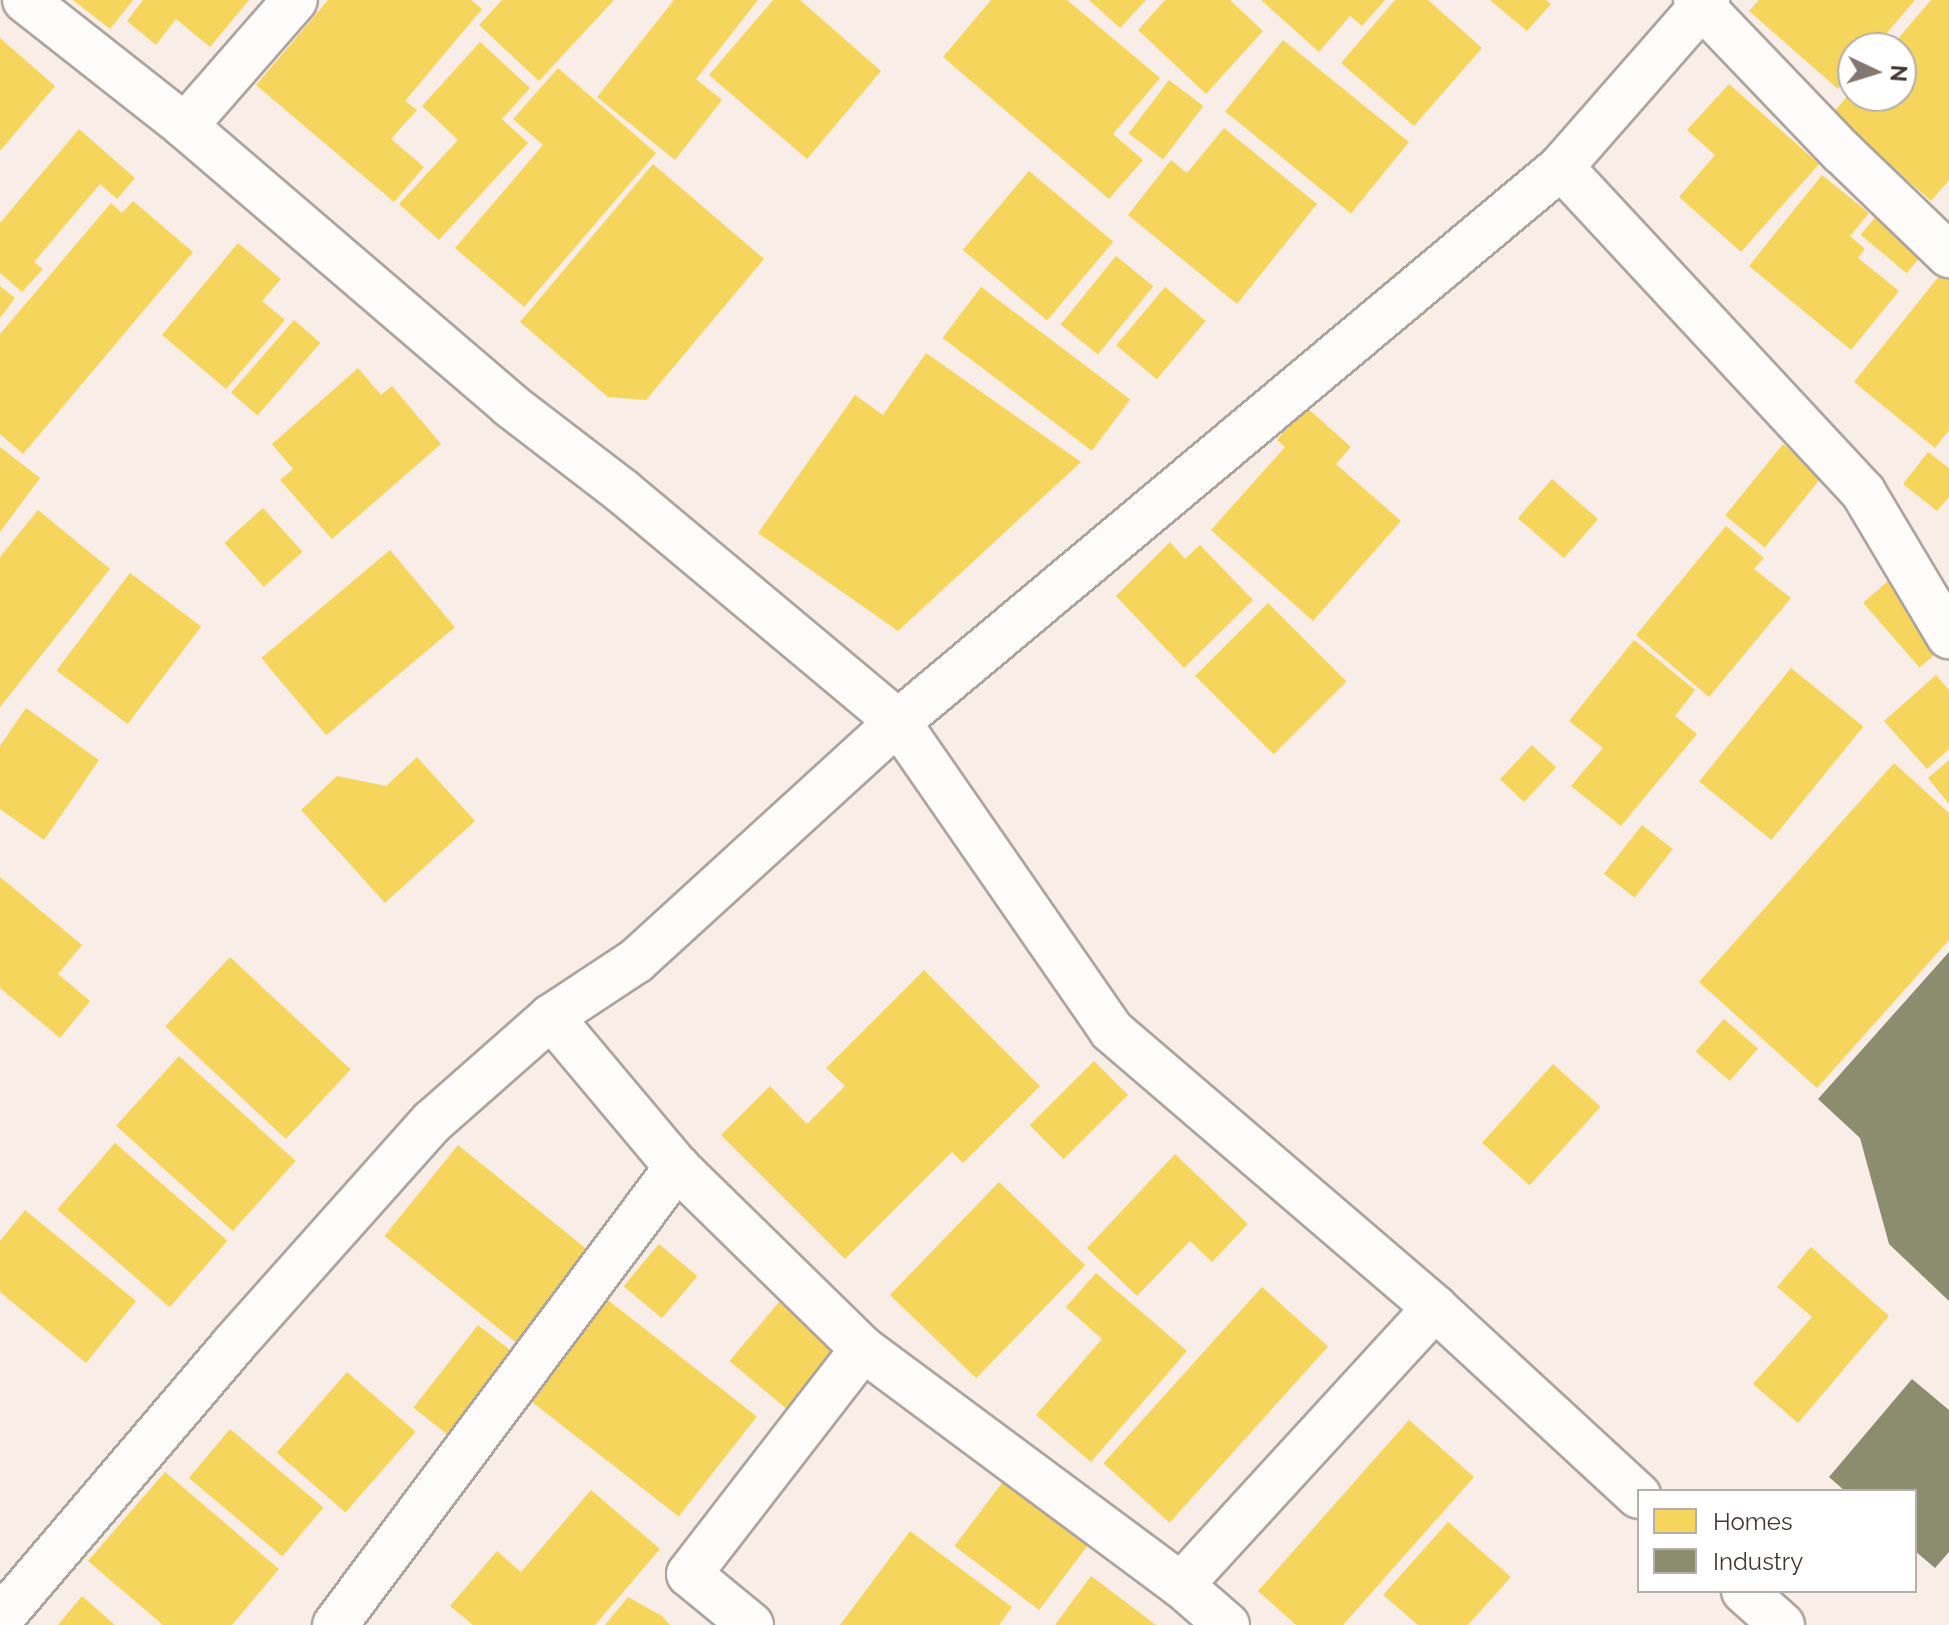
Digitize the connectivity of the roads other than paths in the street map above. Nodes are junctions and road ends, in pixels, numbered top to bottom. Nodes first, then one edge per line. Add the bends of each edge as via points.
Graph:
1 (25, 0) edge
2 (295, 0) edge
3 (1702, 2) edge
4 (185, 126) junction
5 (1561, 167) junction
6 (1949, 255) edge
7 (1949, 636) edge
8 (898, 722) junction
9 (551, 1017) junction
10 (677, 1167) junction
11 (1435, 1308) junction
12 (863, 1349) junction
13 (1637, 1494) edge
14 (1181, 1585) junction
15 (1746, 1593) edge
16 (0, 1619) edge
17 (335, 1625) edge
18 (751, 1625) edge
19 (1227, 1625) edge
20 (1782, 1625) edge

1 - 4 street
2 - 4 street
3 - 5 street
3 - 6 street via 1842,152
4 - 8 street via 510,405 622,491
5 - 7 street via 1863,492
5 - 8 street
8 - 9 street via 636,961
8 - 11 street via 1111,1030
9 - 10 street
9 - 16 street via 432,1122
10 - 12 street
10 - 17 street
11 - 13 street
11 - 14 street
12 - 14 street
12 - 18 street via 689,1574
14 - 19 street
15 - 20 street

